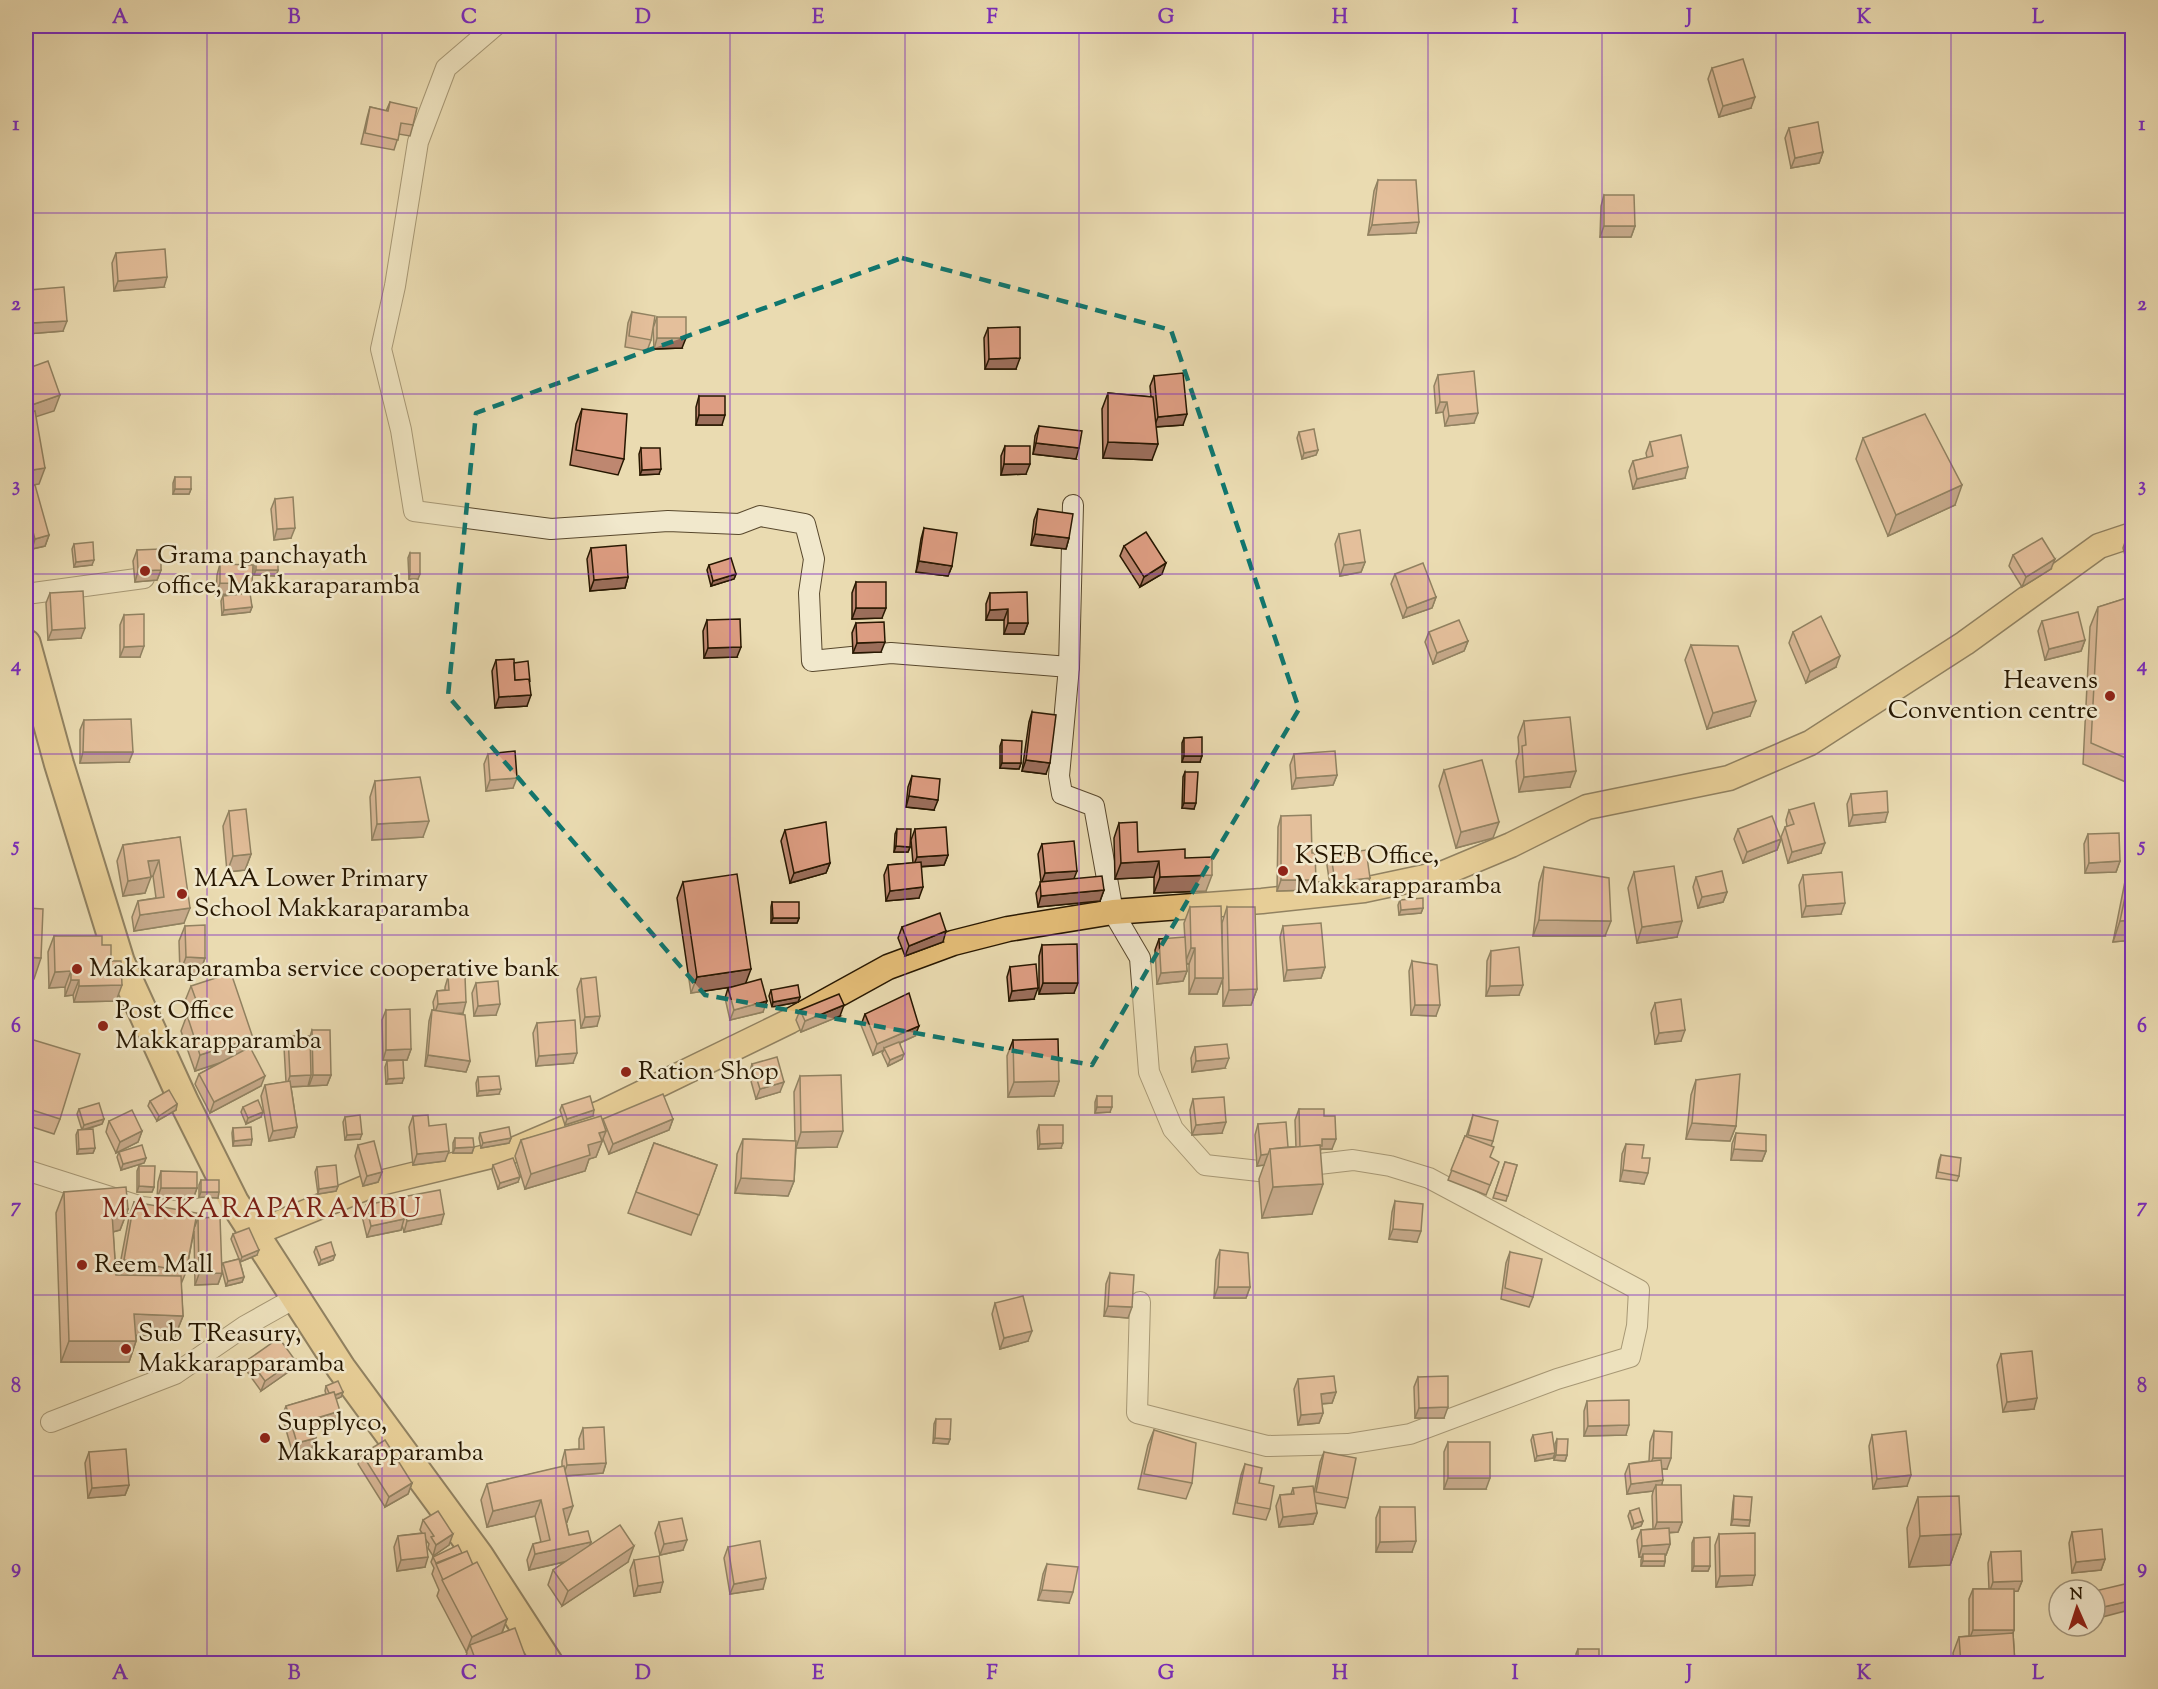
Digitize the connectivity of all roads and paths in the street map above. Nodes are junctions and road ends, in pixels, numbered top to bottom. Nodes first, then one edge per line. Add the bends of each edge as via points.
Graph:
1 (495, 26) edge
2 (1073, 505) dead end
3 (2133, 535) edge
4 (144, 578) edge
5 (26, 594) edge
6 (26, 644) edge
7 (1069, 668) junction
8 (1113, 912) junction
9 (26, 1170) edge
10 (234, 1202) junction
11 (253, 1234) junction
12 (295, 1298) junction
13 (1140, 1302) dead end
14 (51, 1422) dead end
15 (549, 1664) edge

1 - 7 street via 446,68 418,142 381,349 401,430 414,511 551,529 668,520 739,524 760,516 805,524 814,559 809,593 812,661 891,653
2 - 7 street
3 - 8 main road via 2099,546 1965,643 1810,743 1729,778 1587,807 1443,873 1376,887 1262,901
4 - 5 street
6 - 10 highway via 120,963
7 - 8 street via 1059,776 1062,794 1094,806
8 - 11 main road via 1008,929 953,943 888,967 790,1021 603,1112 511,1150 372,1185
8 - 13 street via 1140,958 1149,1072 1173,1129 1205,1165 1258,1171 1353,1160 1390,1166 1429,1178 1639,1290 1630,1356 1557,1378 1410,1434 1348,1444 1267,1446 1137,1413
9 - 10 street via 142,1207 182,1212
10 - 11 highway
11 - 12 highway
12 - 14 street via 245,1326 175,1374
12 - 15 highway via 341,1368 479,1556

